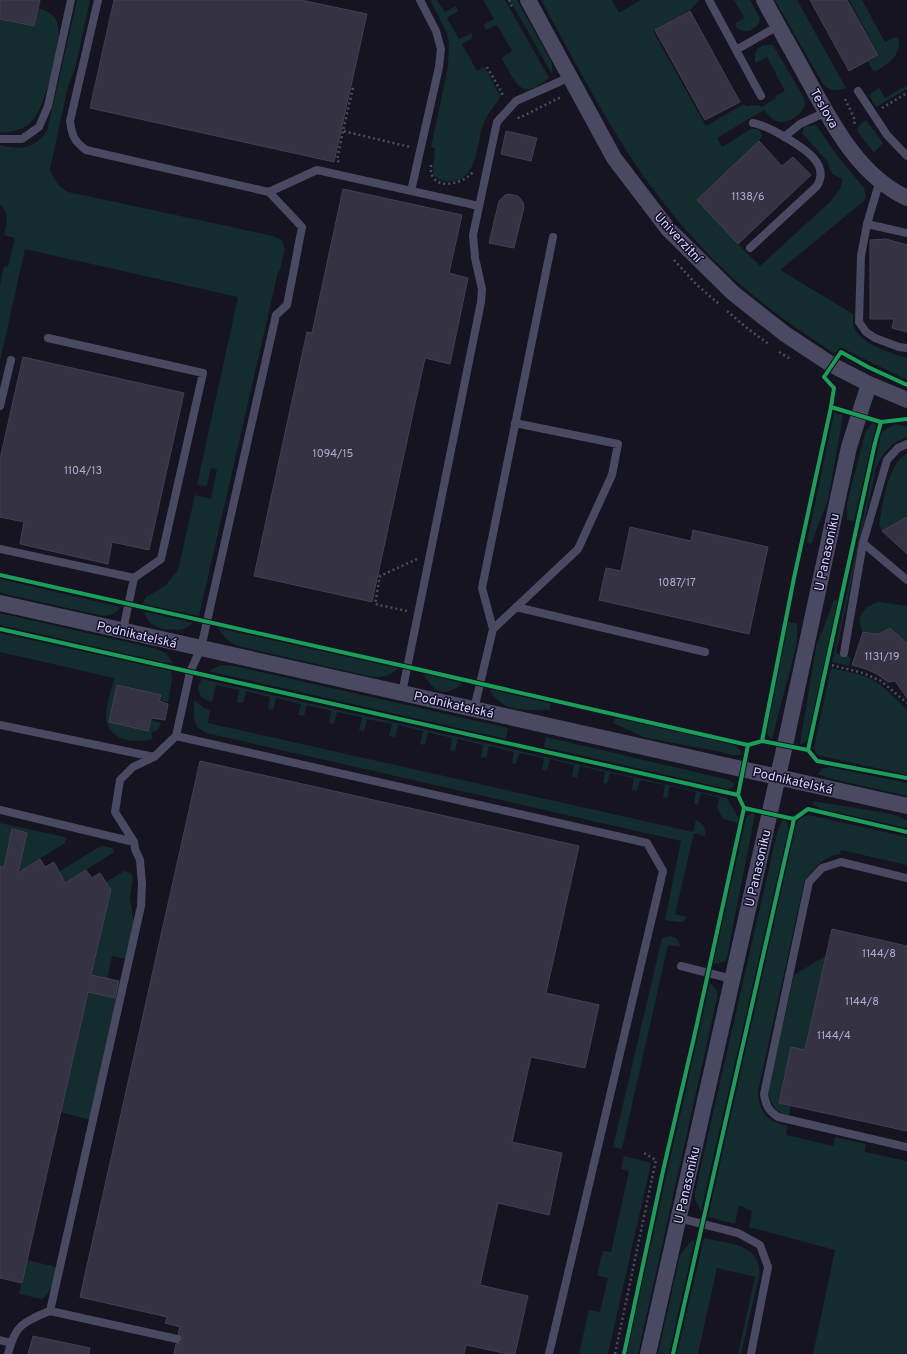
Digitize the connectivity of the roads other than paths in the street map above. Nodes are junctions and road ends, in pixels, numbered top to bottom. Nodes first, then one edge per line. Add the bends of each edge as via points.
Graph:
1 (71, 0) edge
2 (98, 0) edge
3 (420, 0) edge
4 (528, 0) edge
5 (709, 0) edge
6 (764, 0) edge
7 (778, 26) junction
8 (736, 50) junction
9 (570, 77) junction
10 (858, 91) dead end
11 (761, 96) dead end
12 (826, 112) junction
13 (754, 123) dead end
14 (784, 137) junction
15 (0, 139) edge
16 (907, 156) edge
17 (880, 180) junction
18 (411, 191) junction
19 (269, 192) junction
20 (907, 198) edge
21 (479, 206) junction
22 (867, 224) junction
23 (907, 233) edge
24 (553, 237) dead end
25 (750, 248) dead end
26 (48, 338) dead end
27 (907, 348) edge
28 (11, 360) dead end
29 (869, 384) junction
30 (907, 400) edge
31 (0, 406) edge
32 (515, 423) junction
33 (907, 444) edge
34 (864, 543) junction
35 (0, 549) edge
36 (134, 578) junction
37 (907, 580) edge
38 (0, 603) edge
39 (516, 607) junction
40 (493, 629) junction
41 (123, 630) junction
42 (201, 648) junction
43 (705, 652) dead end
44 (844, 653) dead end
45 (402, 693) junction
46 (474, 709) junction
47 (0, 725) edge
48 (176, 736) junction
49 (154, 757) junction
50 (778, 777) junction
51 (907, 806) edge
52 (0, 810) edge
53 (134, 842) junction
54 (907, 878) edge
55 (681, 966) dead end
56 (732, 979) junction
57 (907, 1147) edge
58 (678, 1218) junction
59 (50, 1311) junction
60 (177, 1339) dead end
61 (0, 1340) edge
62 (11, 1343) junction
63 (8, 1354) edge
64 (549, 1354) edge
65 (648, 1354) edge
66 (751, 1354) edge

1 - 15 lane via 48,106 39,127 22,138
2 - 19 lane via 70,121 72,134 77,143 86,150
3 - 18 lane via 436,31 441,49
4 - 9 street, Univerzitní
5 - 8 lane
6 - 7 street, Teslova
7 - 8 lane
7 - 12 street, Teslova
8 - 11 lane
9 - 21 lane via 516,101 497,122
9 - 29 street, Univerzitní via 614,158 668,229 732,293 785,334
10 - 16 lane via 887,135
12 - 14 lane via 800,124
12 - 17 street, Teslova via 851,152
13 - 14 lane via 766,126
14 - 25 lane via 801,147 815,160 821,179 817,186
17 - 20 street, Teslova
17 - 22 lane
18 - 19 lane via 317,170
18 - 21 lane
19 - 42 lane via 302,227 287,305 276,315
21 - 45 lane via 473,246 482,289 481,302
22 - 23 lane
22 - 27 lane via 861,256 859,322 866,332 875,338
24 - 32 lane
26 - 36 lane via 203,373 161,559
28 - 31 lane
29 - 30 street, Univerzitní
29 - 50 street, U Panasoniku via 849,447
32 - 39 lane via 618,444 612,474 578,550
32 - 40 lane via 482,588
33 - 34 lane via 898,448 887,460
34 - 37 lane
34 - 44 lane
35 - 36 lane
36 - 41 lane
38 - 41 street, Podnikatelská
39 - 40 lane
39 - 43 lane
40 - 46 lane
41 - 42 street, Podnikatelská
42 - 45 street, Podnikatelská
42 - 48 lane via 190,672
45 - 46 street, Podnikatelská
46 - 50 street, Podnikatelská
47 - 49 lane
48 - 49 lane
48 - 64 lane via 647,843 663,871
49 - 53 lane via 133,767 120,780 115,812
50 - 51 street, Podnikatelská
50 - 56 street, U Panasoniku
52 - 53 lane
53 - 59 lane via 140,860 140,906
54 - 57 lane via 841,862 822,868 809,882 764,1094 770,1111 778,1117
55 - 56 lane
56 - 58 street, U Panasoniku
58 - 65 street, U Panasoniku
58 - 66 lane via 738,1233 760,1245 768,1267
59 - 60 lane
59 - 62 lane via 29,1319 17,1329
61 - 62 lane
62 - 63 lane

